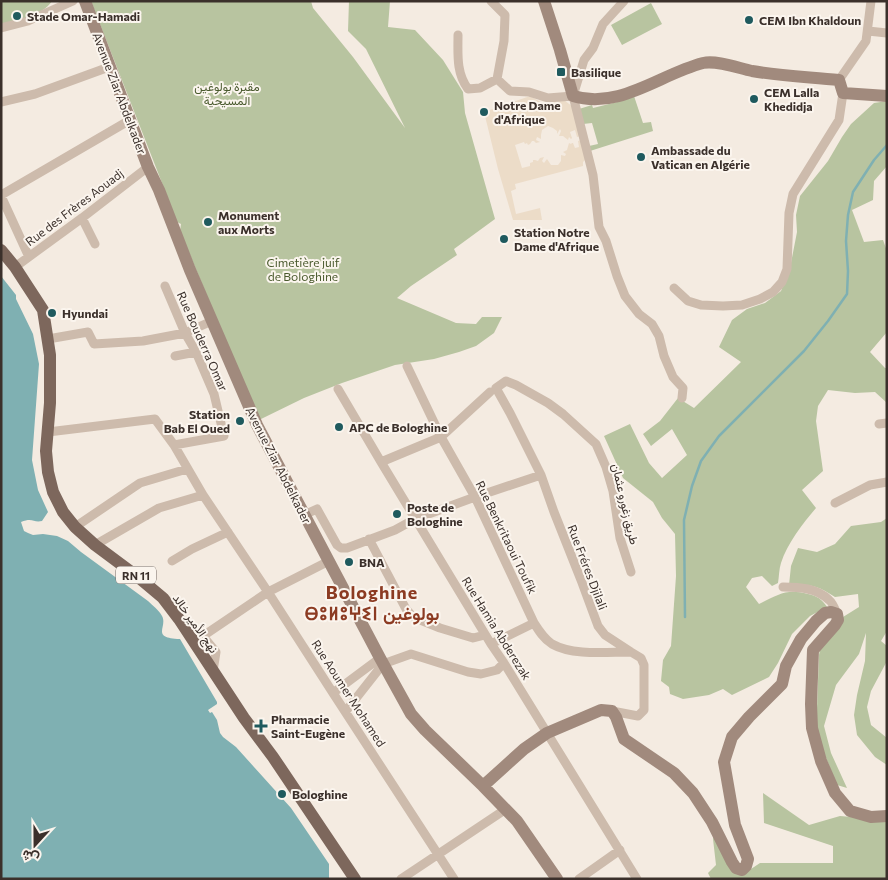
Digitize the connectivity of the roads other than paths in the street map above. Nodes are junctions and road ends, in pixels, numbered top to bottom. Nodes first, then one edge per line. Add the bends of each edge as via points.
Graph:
1 (73, 1) edge
2 (85, 1) edge
3 (491, 1) edge
4 (544, 1) edge
5 (624, 1) edge
6 (871, 1) edge
7 (1, 28) edge
8 (868, 31) junction
9 (887, 33) edge
10 (458, 35) dead end
11 (109, 67) junction
12 (497, 79) junction
13 (839, 80) junction
14 (843, 93) junction
15 (887, 96) edge
16 (577, 97) junction
17 (1, 102) edge
18 (130, 120) junction
19 (148, 167) junction
20 (1, 195) edge
21 (82, 218) junction
22 (95, 244) dead end
23 (1, 250) edge
24 (29, 256) junction
25 (15, 267) junction
26 (166, 286) dead end
27 (674, 288) dead end
28 (212, 321) junction
29 (185, 333) junction
30 (48, 338) junction
31 (196, 352) junction
32 (175, 356) dead end
33 (407, 366) dead end
34 (338, 389) dead end
35 (493, 390) junction
36 (682, 398) dead end
37 (48, 432) junction
38 (440, 437) junction
39 (174, 445) junction
40 (381, 462) junction
41 (187, 469) junction
42 (541, 475) junction
43 (887, 482) edge
44 (203, 495) junction
45 (475, 497) junction
46 (835, 503) dead end
47 (304, 514) junction
48 (415, 519) junction
49 (75, 527) junction
50 (228, 532) junction
51 (369, 539) junction
52 (95, 545) junction
53 (172, 561) dead end
54 (329, 561) junction
55 (631, 572) dead end
56 (783, 587) dead end
57 (268, 592) junction
58 (837, 614) junction
59 (534, 622) junction
60 (485, 634) junction
61 (491, 644) junction
62 (631, 652) junction
63 (381, 661) junction
64 (504, 663) junction
65 (213, 671) junction
66 (333, 693) junction
67 (346, 711) junction
68 (612, 711) junction
69 (547, 733) junction
70 (483, 786) junction
71 (506, 809) junction
72 (887, 816) edge
73 (620, 850) junction
74 (438, 854) junction
75 (355, 879) edge
76 (401, 879) edge
77 (454, 879) edge
78 (558, 879) edge
79 (579, 879) edge
80 (638, 879) edge

1 - 7 street via 28,21
2 - 11 street, Avenue Ziar Abdelkader
3 - 12 street via 505,14
4 - 16 street
5 - 16 street via 603,24 594,48 584,60
6 - 8 street
8 - 9 street
8 - 13 street via 866,41
10 - 12 street via 459,70 468,89 480,88
11 - 17 street via 35,94
11 - 18 street, Avenue Ziar Abdelkader
12 - 16 street via 510,91 548,98
13 - 14 street
13 - 16 street via 751,71 706,62 609,99
14 - 15 street
14 - 27 street via 840,120 793,194 787,269 782,282 773,292 742,305 701,305 688,301
16 - 36 street via 593,174 599,227 625,296 659,336 673,377 683,388
18 - 19 street, Avenue Ziar Abdelkader
18 - 20 street
19 - 21 street, Rue des Frères Aouadj
19 - 28 street, Avenue Ziar Abdelkader
20 - 24 street
21 - 22 street
21 - 24 street, Rue des Frères Aouadj
23 - 25 main road, نهج الأمير خالد / RN 11
24 - 25 street, Rue des Frères Aouadj
25 - 30 main road, نهج الأمير خالد / RN 11 via 43,310
26 - 29 street, Rue Bouderra Omar
28 - 29 street
28 - 47 street, Avenue Ziar Abdelkader via 258,425
29 - 30 street via 143,341 94,344 88,332
29 - 31 street, Rue Bouderra Omar
30 - 37 main road, نهج الأمير خالد / RN 11
31 - 32 street
31 - 39 street, Rue Bouderra Omar via 214,394 224,436
33 - 38 street, Rue Benkritaoui Toufik
34 - 40 street, Rue Hamia Abderezak
35 - 38 street
35 - 42 street, Rue Fréres Djilali via 510,413
35 - 55 street, طريق زغورو عثمان via 506,381 516,385 563,414 596,444 606,466 620,538
37 - 39 street, Rue Aoumer Mohamed via 155,419
37 - 49 main road, نهج الأمير خالد / RN 11 via 46,451 53,492
38 - 40 street
38 - 45 street, Rue Benkritaoui Toufik
39 - 41 street, Rue Aoumer Mohamed
40 - 48 street, Rue Hamia Abderezak
41 - 44 street, Rue Aoumer Mohamed
41 - 49 street via 140,483
42 - 45 street
42 - 62 street, Rue Fréres Djilali via 598,626 605,635
43 - 46 street via 870,485
44 - 50 street, Rue Aoumer Mohamed
44 - 52 street via 159,508
45 - 48 street
45 - 59 street, Rue Benkritaoui Toufik
47 - 51 street via 317,509 341,548
47 - 54 street, Avenue Ziar Abdelkader
48 - 51 street
48 - 60 street, Rue Hamia Abderezak
49 - 52 main road, نهج الأمير خالد / RN 11
50 - 53 street
50 - 57 street, Rue Aoumer Mohamed
51 - 60 street via 413,617 473,638
52 - 65 main road, نهج الأمير خالد / RN 11 via 163,598
54 - 57 street
54 - 63 street, Avenue Ziar Abdelkader
56 - 58 street via 802,587 819,593 830,600
57 - 65 street via 203,636 216,652
57 - 66 street, Rue Aoumer Mohamed
58 - 68 street via 826,613 816,621 786,666 782,684 732,737 724,762 735,825 748,859 742,870 732,862 694,793 674,773 624,739
58 - 72 street via 835,625 813,650 812,728 835,793 850,811 871,817
59 - 61 street
59 - 62 street, Rue Benkritaoui Toufik via 552,644 565,649
60 - 61 street, Rue Hamia Abderezak
61 - 64 street, Rue Hamia Abderezak
62 - 68 street, Rue Fréres Djilali via 641,658 644,665 644,710 638,716
63 - 64 street via 411,654 481,674 497,670
63 - 66 street
63 - 67 street
63 - 70 street, Avenue Ziar Abdelkader via 411,714
64 - 69 street, Rue Hamia Abderezak
65 - 75 main road, نهج الأمير خالد / RN 11
66 - 67 street, Rue Aoumer Mohamed
67 - 74 street, Rue Aoumer Mohamed
68 - 69 street via 601,710
69 - 70 street
69 - 73 street, Rue Hamia Abderezak
70 - 71 street, Avenue Ziar Abdelkader
71 - 74 street
71 - 78 street, Avenue Ziar Abdelkader
73 - 79 street
73 - 80 street, Rue Hamia Abderezak
74 - 76 street
74 - 77 street, Rue Aoumer Mohamed

